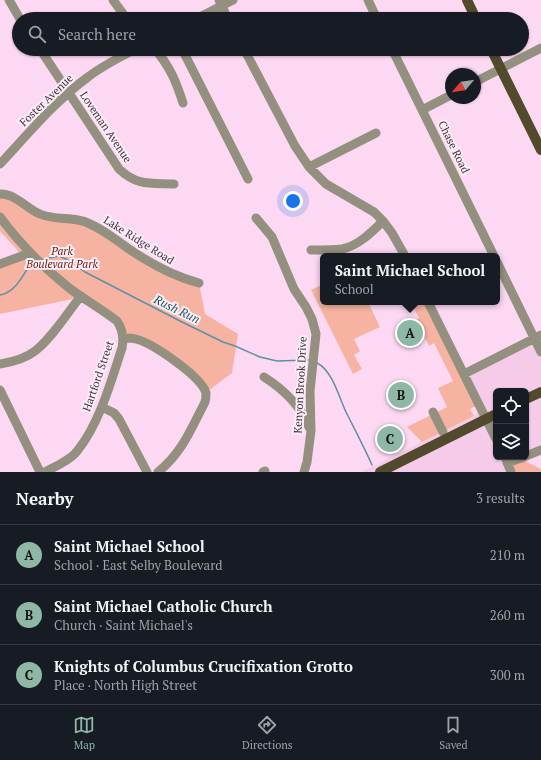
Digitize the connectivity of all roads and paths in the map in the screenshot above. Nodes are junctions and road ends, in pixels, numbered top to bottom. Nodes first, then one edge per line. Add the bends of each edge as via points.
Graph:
1 (9, 0) edge
2 (113, 0) edge
3 (233, 0) edge
4 (368, 0) edge
5 (467, 0) edge
6 (220, 3) edge
7 (16, 12) edge
8 (122, 12) edge
9 (206, 12) edge
10 (224, 12) edge
11 (374, 12) edge
12 (473, 12) edge
13 (541, 48) edge
14 (529, 54) edge
15 (45, 56) edge
16 (122, 56) edge
17 (160, 56) edge
18 (186, 56) edge
19 (248, 56) edge
20 (395, 56) edge
21 (494, 56) edge
22 (526, 56) edge
23 (501, 69) junction
24 (481, 79) edge
25 (69, 93) junction
26 (445, 98) edge
27 (183, 103) dead end
28 (422, 110) junction
29 (376, 134) dead end
30 (541, 150) edge
31 (0, 164) edge
32 (309, 167) junction
33 (248, 179) dead end
34 (174, 184) dead end
35 (0, 194) edge
36 (0, 218) edge
37 (256, 218) dead end
38 (383, 221) junction
39 (311, 250) dead end
40 (30, 252) junction
41 (403, 253) edge
42 (493, 253) edge
43 (0, 264) edge
44 (500, 267) edge
45 (199, 283) dead end
46 (81, 296) junction
47 (430, 305) edge
48 (538, 337) edge
49 (124, 338) junction
50 (541, 352) edge
51 (0, 364) edge
52 (464, 374) junction
53 (264, 377) dead end
54 (0, 390) edge
55 (541, 392) edge
56 (529, 398) edge
57 (102, 407) junction
58 (433, 412) dead end
59 (493, 416) edge
60 (486, 419) junction
61 (311, 431) junction
62 (443, 432) dead end
63 (493, 433) edge
64 (541, 450) edge
65 (529, 455) edge
66 (506, 460) edge
67 (40, 472) edge
68 (45, 472) edge
69 (147, 472) edge
70 (158, 472) edge
71 (304, 472) edge
72 (380, 472) edge
73 (511, 472) edge

1 - 7 street
2 - 8 street
3 - 6 street
4 - 11 street
5 - 12 main road
6 - 9 street
6 - 10 street
13 - 14 street
15 - 25 street, Loveman Avenue
16 - 25 street, Foster Avenue via 88,77
17 - 27 street via 172,72
18 - 33 street
19 - 32 street via 295,146
20 - 28 street, Chase Road
21 - 23 main road
22 - 23 street
23 - 24 street
23 - 30 main road
25 - 31 street, Foster Avenue
25 - 34 street, Loveman Avenue via 125,175 139,182
26 - 28 street
28 - 42 street, Chase Road
29 - 32 street
32 - 38 street via 326,184 374,212
35 - 45 street, Lake Ridge Road via 18,200 34,212 50,219 89,223 165,272
36 - 40 street via 14,237
37 - 61 street, Kenyon Brook Drive via 272,237 294,289 312,319 316,334 310,391
38 - 39 street via 360,242 342,249
38 - 41 street
40 - 43 street
40 - 46 street
44 - 48 street
46 - 49 street via 117,321
46 - 51 street via 34,352 24,358
47 - 52 street
48 - 50 street
48 - 52 street
49 - 57 street, Hartford Street
49 - 70 street via 137,339 166,355 199,381 206,397 181,449
52 - 60 street
53 - 61 street via 294,402 303,413
54 - 67 street
55 - 56 main road
57 - 68 street, Hartford Street via 78,451
57 - 69 street via 114,413 119,419
58 - 62 street
59 - 60 main road
60 - 63 street
60 - 72 main road
61 - 71 street, Kenyon Brook Drive
64 - 65 street
66 - 73 street

